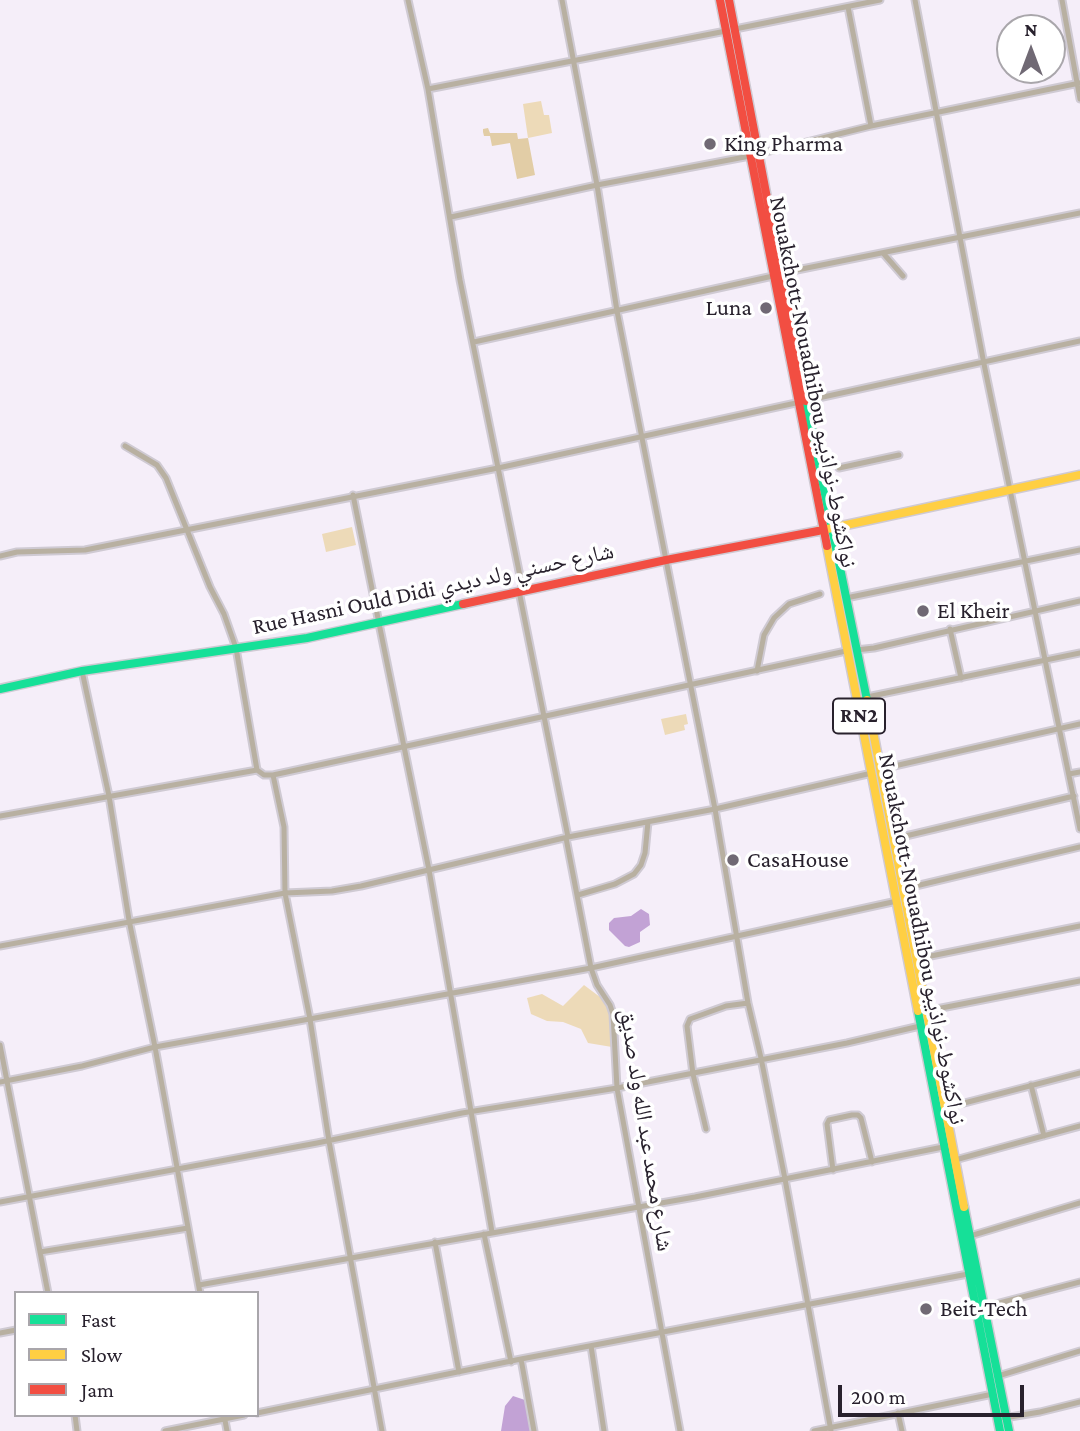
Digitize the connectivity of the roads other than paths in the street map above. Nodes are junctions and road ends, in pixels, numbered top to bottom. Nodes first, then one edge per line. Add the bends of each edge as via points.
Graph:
1 (408, 0) edge
2 (562, 0) edge
3 (719, 0) edge
4 (729, 0) edge
5 (880, 0) edge
6 (915, 0) edge
7 (1062, 0) edge
8 (848, 6) junction
9 (730, 30) junction
10 (575, 61) junction
11 (1079, 84) edge
12 (428, 89) junction
13 (1080, 99) edge
14 (935, 113) junction
15 (871, 126) junction
16 (754, 155) junction
17 (597, 185) junction
18 (1080, 213) edge
19 (451, 217) junction
20 (960, 238) junction
21 (883, 253) junction
22 (778, 275) junction
23 (903, 276) dead end
24 (617, 310) junction
25 (1080, 341) edge
26 (474, 342) junction
27 (984, 363) junction
28 (803, 403) junction
29 (642, 436) junction
30 (125, 446) dead end
31 (899, 455) dead end
32 (498, 468) junction
33 (839, 468) dead end
34 (1080, 475) edge
35 (1009, 490) junction
36 (354, 495) junction
37 (827, 528) junction
38 (188, 529) junction
39 (1080, 551) edge
40 (0, 556) edge
41 (666, 560) junction
42 (1026, 563) junction
43 (521, 591) junction
44 (820, 594) dead end
45 (846, 598) junction
46 (1080, 601) edge
47 (1036, 611) junction
48 (379, 621) junction
49 (950, 629) junction
50 (236, 648) junction
51 (856, 650) junction
52 (846, 651) junction
53 (1080, 653) edge
54 (1046, 661) junction
55 (82, 671) junction
56 (757, 671) junction
57 (961, 678) junction
58 (691, 686) junction
59 (0, 689) edge
60 (867, 697) junction
61 (545, 717) junction
62 (1080, 724) edge
63 (1060, 728) junction
64 (405, 747) junction
65 (881, 769) junction
66 (257, 770) junction
67 (1080, 772) edge
68 (871, 773) junction
69 (1069, 774) junction
70 (273, 775) junction
71 (109, 796) junction
72 (1074, 796) junction
73 (715, 809) junction
74 (0, 816) edge
75 (648, 822) junction
76 (1080, 829) edge
77 (567, 838) junction
78 (893, 839) junction
79 (1080, 847) edge
80 (429, 870) junction
81 (903, 889) junction
82 (285, 893) junction
83 (578, 895) junction
84 (897, 901) junction
85 (128, 920) junction
86 (1080, 926) edge
87 (737, 936) junction
88 (0, 946) edge
89 (916, 958) junction
90 (591, 968) junction
91 (1080, 981) edge
92 (451, 994) junction
93 (748, 1003) junction
94 (926, 1011) junction
95 (310, 1019) junction
96 (920, 1026) junction
97 (0, 1045) edge
98 (155, 1047) junction
99 (761, 1058) junction
100 (1080, 1073) edge
101 (694, 1074) junction
102 (8, 1081) junction
103 (0, 1082) edge
104 (1031, 1085) junction
105 (617, 1088) junction
106 (945, 1108) junction
107 (472, 1112) junction
108 (1080, 1126) edge
109 (706, 1129) dead end
110 (1044, 1136) junction
111 (329, 1141) junction
112 (943, 1147) junction
113 (955, 1160) junction
114 (872, 1162) junction
115 (176, 1169) junction
116 (833, 1170) junction
117 (785, 1179) junction
118 (29, 1196) junction
119 (0, 1202) edge
120 (1080, 1203) edge
121 (641, 1207) junction
122 (188, 1228) junction
123 (492, 1232) junction
124 (484, 1234) junction
125 (970, 1236) junction
126 (435, 1242) junction
127 (40, 1252) junction
128 (351, 1259) junction
129 (968, 1274) junction
130 (1080, 1282) edge
131 (199, 1285) junction
132 (48, 1291) edge
133 (200, 1291) edge
134 (807, 1305) junction
135 (984, 1307) junction
136 (661, 1333) junction
137 (591, 1346) junction
138 (1080, 1351) edge
139 (522, 1359) junction
140 (511, 1362) junction
141 (459, 1372) junction
142 (998, 1376) junction
143 (375, 1389) junction
144 (993, 1394) junction
145 (1080, 1402) edge
146 (259, 1413) edge
147 (898, 1413) junction
148 (224, 1417) edge
149 (1002, 1418) junction
150 (831, 1429) edge
151 (164, 1431) edge
152 (227, 1431) edge
153 (382, 1431) edge
154 (534, 1431) edge
155 (604, 1431) edge
156 (680, 1431) edge
157 (814, 1431) edge
158 (902, 1431) edge
159 (1000, 1431) edge
160 (1009, 1431) edge

1 - 12 street, شارع محمد عبد الله ولد صديق
2 - 10 street
3 - 9 main road, Nouakchott-Nouadhibou نواكشوط-نواذيبو / RN2
4 - 9 main road, Nouakchott-Nouadhibou نواكشوط-نواذيبو / RN2
5 - 8 street
6 - 14 street
7 - 11 street
8 - 9 street
8 - 15 street
9 - 10 street
9 - 16 main road, Nouakchott-Nouadhibou نواكشوط-نواذيبو / RN2
10 - 12 street
10 - 17 street
11 - 13 street
11 - 14 street
12 - 19 street, شارع محمد عبد الله ولد صديق
14 - 15 street
14 - 20 street
15 - 16 street
16 - 17 street
16 - 22 main road, Nouakchott-Nouadhibou نواكشوط-نواذيبو / RN2
17 - 19 street
17 - 24 street
18 - 20 street
19 - 26 street, شارع محمد عبد الله ولد صديق
20 - 21 street
20 - 27 street
21 - 22 street
21 - 23 street
22 - 24 street
22 - 28 main road, Nouakchott-Nouadhibou نواكشوط-نواذيبو / RN2
24 - 26 street
24 - 29 street
25 - 27 street
26 - 32 street, شارع محمد عبد الله ولد صديق
27 - 28 street
27 - 35 street
28 - 29 street
28 - 37 main road, Nouakchott-Nouadhibou نواكشوط-نواذيبو / RN2
29 - 32 street
29 - 41 street
30 - 38 street via 157,465
31 - 33 street
32 - 36 street
32 - 43 street, شارع محمد عبد الله ولد صديق
34 - 35 main road, Rue Hasni Ould Didi شارع حسني ولد ديدي
35 - 37 main road, Rue Hasni Ould Didi شارع حسني ولد ديدي
35 - 42 street
36 - 38 street
36 - 48 street
37 - 41 main road, Rue Hasni Ould Didi شارع حسني ولد ديدي
37 - 45 main road, Nouakchott-Nouadhibou نواكشوط-نواذيبو / RN2
37 - 52 main road, Nouakchott-Nouadhibou نواكشوط-نواذيبو / RN2
38 - 40 street via 85,550
38 - 50 street
39 - 42 street
41 - 43 main road, Rue Hasni Ould Didi شارع حسني ولد ديدي
41 - 58 street
42 - 45 street
42 - 47 street
43 - 48 main road, Rue Hasni Ould Didi شارع حسني ولد ديدي
43 - 61 street, شارع محمد عبد الله ولد صديق
44 - 56 street via 789,604 774,618 764,635
45 - 51 main road, Nouakchott-Nouadhibou نواكشوط-نواذيبو / RN2
46 - 47 street
47 - 49 street
47 - 54 street
48 - 50 main road, Rue Hasni Ould Didi شارع حسني ولد ديدي
48 - 64 street
49 - 51 street
49 - 57 street
50 - 55 main road, Rue Hasni Ould Didi شارع حسني ولد ديدي
50 - 66 street
51 - 60 main road, Nouakchott-Nouadhibou نواكشوط-نواذيبو / RN2
52 - 56 street
52 - 68 main road, Nouakchott-Nouadhibou نواكشوط-نواذيبو / RN2
53 - 54 street
54 - 57 street
54 - 63 street
55 - 59 main road, Rue Hasni Ould Didi شارع حسني ولد ديدي
55 - 71 street
56 - 58 street
57 - 60 street
58 - 61 street
58 - 73 street
60 - 65 main road, Nouakchott-Nouadhibou نواكشوط-نواذيبو / RN2
61 - 64 street
61 - 77 street, شارع محمد عبد الله ولد صديق
62 - 63 street
63 - 65 street
63 - 69 street
64 - 70 street
64 - 80 street
65 - 68 street
65 - 78 main road, Nouakchott-Nouadhibou نواكشوط-نواذيبو / RN2
66 - 70 street
66 - 71 street
67 - 69 street
68 - 73 street
68 - 84 main road, Nouakchott-Nouadhibou نواكشوط-نواذيبو / RN2
69 - 72 street
70 - 82 street via 284,827
71 - 74 street
71 - 85 street
72 - 76 street
72 - 78 street
73 - 75 street
73 - 87 street
75 - 77 street
75 - 83 street via 645,853 634,874
77 - 80 street
77 - 83 street, شارع محمد عبد الله ولد صديق
78 - 81 main road, Nouakchott-Nouadhibou نواكشوط-نواذيبو / RN2
79 - 81 street
80 - 82 street via 332,891
80 - 92 street
81 - 89 main road, Nouakchott-Nouadhibou نواكشوط-نواذيبو / RN2
82 - 85 street
82 - 95 street
83 - 90 street, شارع محمد عبد الله ولد صديق
84 - 87 street
84 - 96 main road, Nouakchott-Nouadhibou نواكشوط-نواذيبو / RN2
85 - 88 street
85 - 98 street
86 - 89 street
87 - 90 street
87 - 93 street
89 - 94 main road, Nouakchott-Nouadhibou نواكشوط-نواذيبو / RN2
90 - 92 street
90 - 105 street, شارع محمد عبد الله ولد صديق via 613,1014
91 - 94 street
92 - 95 street
92 - 107 street
93 - 99 street
93 - 101 street via 690,1020
94 - 106 main road, Nouakchott-Nouadhibou نواكشوط-نواذيبو / RN2
95 - 98 street
95 - 111 street
96 - 99 street
96 - 112 main road, Nouakchott-Nouadhibou نواكشوط-نواذيبو / RN2
97 - 102 street
98 - 102 street
98 - 115 street
99 - 101 street
99 - 117 street
100 - 104 street
101 - 105 street
101 - 109 street
102 - 103 street
102 - 118 street
104 - 106 street
104 - 110 street
105 - 107 street
105 - 121 street, شارع محمد عبد الله ولد صديق
106 - 113 main road, Nouakchott-Nouadhibou نواكشوط-نواذيبو / RN2
107 - 111 street
107 - 123 street
108 - 110 street
110 - 113 street
111 - 115 street
111 - 128 street
112 - 114 street
112 - 129 main road, Nouakchott-Nouadhibou نواكشوط-نواذيبو / RN2
113 - 125 main road, Nouakchott-Nouadhibou نواكشوط-نواذيبو / RN2
114 - 116 street
114 - 116 street via 861,1118 852,1115 827,1124
115 - 118 street
115 - 122 street
116 - 117 street
117 - 121 street
117 - 134 street
118 - 119 street
118 - 127 street
120 - 125 street
121 - 123 street
121 - 136 street, شارع محمد عبد الله ولد صديق
122 - 127 street
122 - 131 street
123 - 124 street
124 - 126 street
124 - 140 street
125 - 135 main road, Nouakchott-Nouadhibou نواكشوط-نواذيبو / RN2
126 - 128 street
126 - 141 street
127 - 132 street
128 - 131 street
128 - 143 street
129 - 134 street
129 - 144 main road, Nouakchott-Nouadhibou نواكشوط-نواذيبو / RN2
130 - 135 street
131 - 133 street
134 - 136 street
134 - 150 street
135 - 142 main road, Nouakchott-Nouadhibou نواكشوط-نواذيبو / RN2
136 - 137 street
136 - 156 street, شارع محمد عبد الله ولد صديق
137 - 139 street
137 - 155 street
138 - 142 street
139 - 140 street
139 - 154 street
140 - 141 street
141 - 143 street
142 - 149 main road, Nouakchott-Nouadhibou نواكشوط-نواذيبو / RN2
143 - 146 street
143 - 153 street
144 - 147 street
144 - 149 main road, Nouakchott-Nouadhibou نواكشوط-نواذيبو / RN2
145 - 149 street
147 - 150 street
147 - 158 street
148 - 151 street
148 - 152 street
149 - 159 main road, Nouakchott-Nouadhibou نواكشوط-نواذيبو / RN2
149 - 160 main road, Nouakchott-Nouadhibou نواكشوط-نواذيبو / RN2
150 - 157 street

